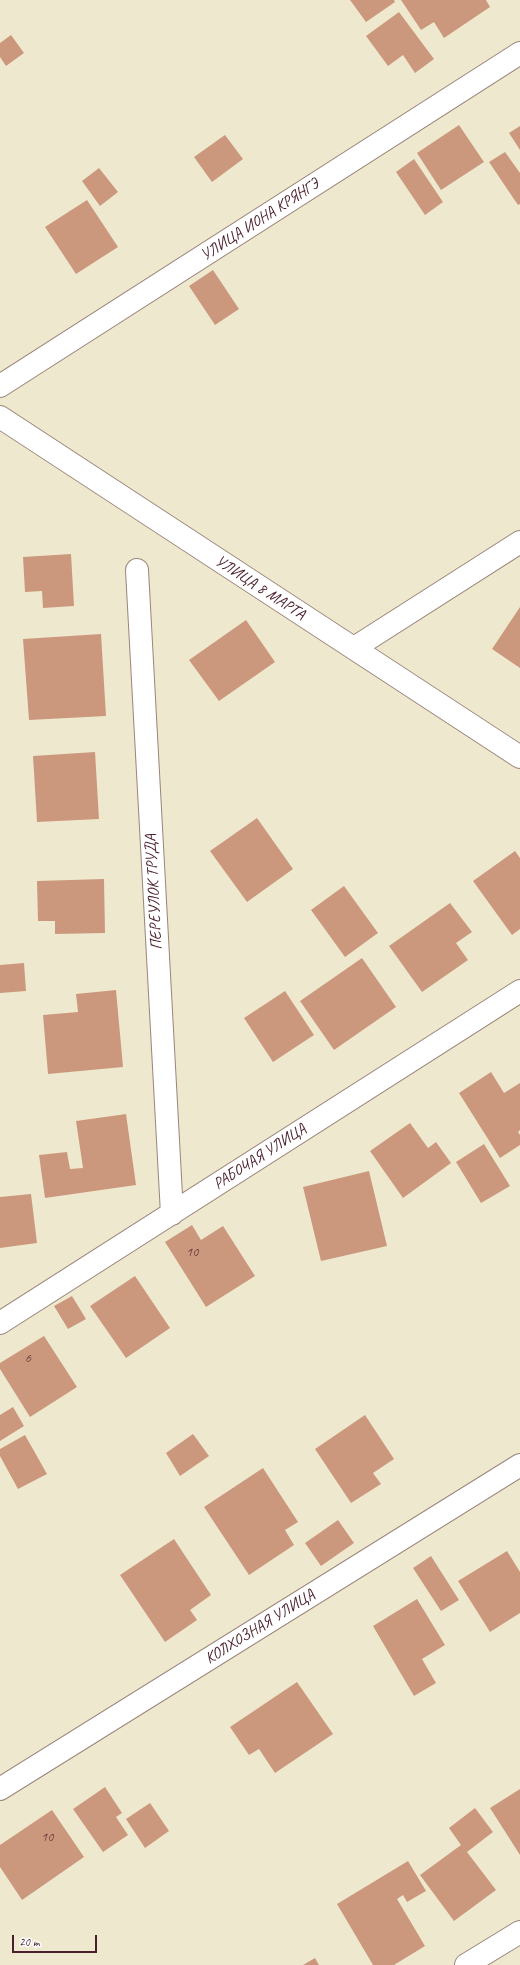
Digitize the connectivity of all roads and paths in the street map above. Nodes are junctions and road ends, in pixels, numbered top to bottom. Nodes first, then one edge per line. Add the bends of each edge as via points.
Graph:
1 (520, 53) edge
2 (0, 386) edge
3 (0, 417) edge
4 (520, 542) edge
5 (137, 570) dead end
6 (354, 648) junction
7 (520, 757) edge
8 (520, 991) edge
9 (172, 1214) junction
10 (0, 1323) edge
11 (520, 1465) edge
12 (0, 1789) edge
13 (520, 1932) edge
14 (466, 1965) edge

1 - 2 street, УЛИЦА ИОНА КРЯНГЭ
3 - 6 street, УЛИЦА 8 МАРТА
4 - 6 street
5 - 9 street, ПЕРЕУЛОК ТРУДА
6 - 7 street, УЛИЦА 8 МАРТА
8 - 9 street, РАБОЧАЯ УЛИЦА
9 - 10 street, РАБОЧАЯ УЛИЦА
11 - 12 street, КОЛХОЗНАЯ УЛИЦА
13 - 14 street

